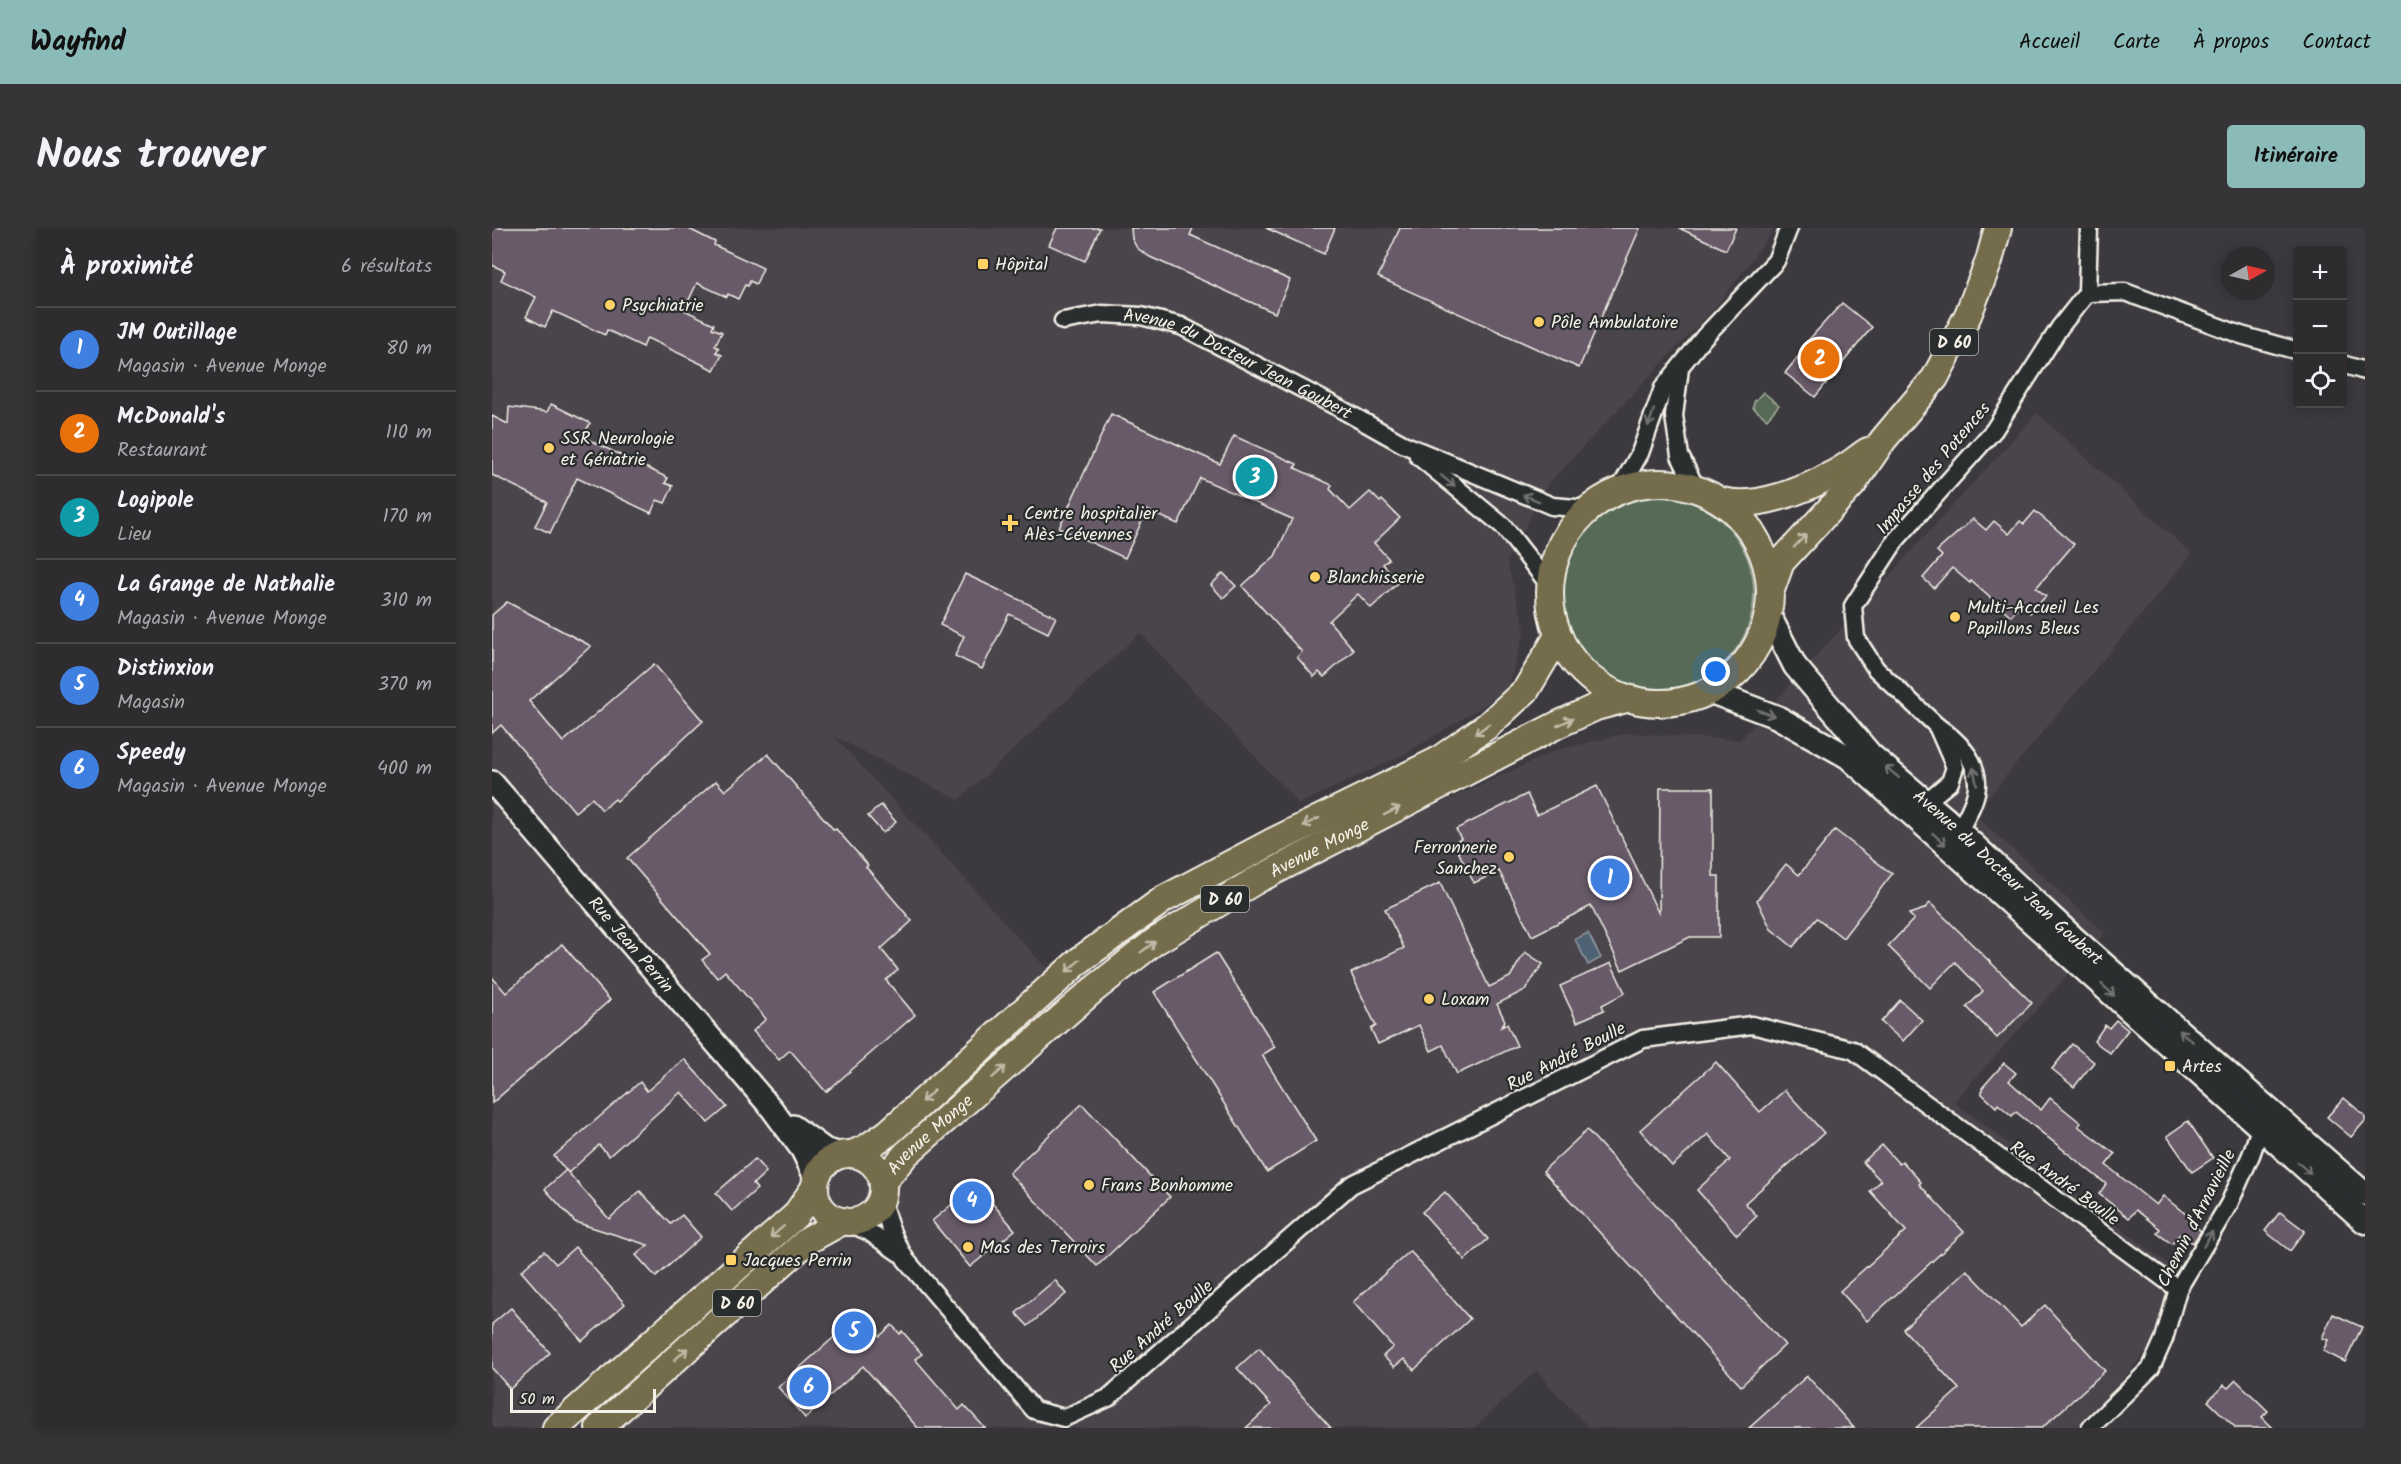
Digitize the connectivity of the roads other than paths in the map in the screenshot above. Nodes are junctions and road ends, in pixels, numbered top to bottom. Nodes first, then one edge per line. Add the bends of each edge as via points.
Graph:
1 (1789, 228) edge
2 (1998, 228) edge
3 (2089, 228) edge
4 (2087, 293) junction
5 (1063, 321) dead end
6 (2293, 350) edge
7 (2347, 365) edge
8 (1680, 369) junction
9 (2365, 371) edge
10 (1883, 440) junction
11 (1403, 444) junction
12 (1696, 488) junction
13 (1619, 490) junction
14 (1722, 501) junction
15 (1588, 509) junction
16 (1550, 586) junction
17 (1770, 602) junction
18 (1558, 636) junction
19 (1711, 692) junction
20 (1626, 699) junction
21 (1937, 726) junction
22 (492, 782) edge
23 (1918, 808) junction
24 (1959, 831) junction
25 (772, 1108) junction
26 (2268, 1117) junction
27 (847, 1154) junction
28 (815, 1183) junction
29 (882, 1190) junction
30 (2365, 1194) edge
31 (845, 1222) junction
32 (2365, 1222) edge
33 (906, 1260) junction
34 (2178, 1289) junction
35 (1062, 1423) edge
36 (556, 1428) edge
37 (599, 1428) edge
38 (2090, 1428) edge

1 - 8 street via 1776,261 1704,337
2 - 10 main road, D 60 via 1968,315 1935,378
3 - 4 street
4 - 6 street via 2125,292 2241,335
4 - 21 street, Impasse des Potences via 2060,327 1994,430 1896,540 1854,606 1856,638 1876,669
5 - 11 street, Avenue du Docteur Jean Goubert via 1102,314 1141,316 1180,326
7 - 9 street
8 - 12 street via 1674,416 1680,456
8 -> 13 street via 1663,388 1640,453
10 - 14 main road, D 60 via 1834,474 1785,496 1733,504
17 -> 10 main road, D 60 via 1781,562 1853,484
15 -> 11 street, Avenue du Docteur Jean Goubert via 1552,506
11 -> 16 street, Avenue du Docteur Jean Goubert via 1503,526
12 - 13 main road via 1658,482
12 - 14 main road
13 - 15 main road
14 - 17 main road via 1757,540 1767,564
15 - 16 main road via 1569,531 1555,557
16 - 18 main road via 1552,620
17 - 19 main road via 1757,646 1738,673
23 -> 17 main road, Avenue du Docteur Jean Goubert via 1795,666
18 - 20 main road via 1585,675
18 -> 27 main road, Avenue Monge / D 60 via 1526,690 1487,726 1437,761 1164,899 1080,960 888,1133 866,1148
19 - 20 main road via 1683,702 1654,704
19 -> 23 main road, Avenue du Docteur Jean Goubert via 1776,717 1848,756
29 -> 20 main road, Avenue Monge / D 60 via 884,1180 906,1154 1093,990 1154,942 1255,881 1536,736 1596,707
21 - 23 street, Impasse des Potences via 1955,767 1950,782
24 -> 21 street, Impasse des Potences via 1978,783 1971,760 1954,738
22 - 25 street, Rue Jean Perrin
23 - 24 main road, Avenue du Docteur Jean Goubert
23 -> 26 main road, Avenue du Docteur Jean Goubert
26 -> 24 main road, Avenue du Docteur Jean Goubert
25 - 27 street, Rue Jean Perrin via 826,1150
25 - 28 street, Rue Jean Perrin via 802,1150
26 - 30 main road
26 -> 32 main road
34 -> 26 street, Chemin d'Arnavieille via 2229,1204
27 - 28 main road via 826,1163
27 - 29 main road via 873,1164 880,1174
28 - 31 main road via 820,1206 834,1219
28 -> 36 main road, D 60 via 795,1216
29 - 31 main road via 878,1206 869,1215
29 - 33 street, Rue André Boulle via 892,1236
31 - 33 street, Rue André Boulle via 869,1232
37 -> 31 main road, D 60 via 807,1241
33 - 35 street, Rue André Boulle via 1034,1410
34 - 35 street, Rue André Boulle via 1853,1050 1752,1024 1644,1039 1351,1185 1108,1398
34 - 38 street, Chemin d'Arnavieille via 2151,1368

